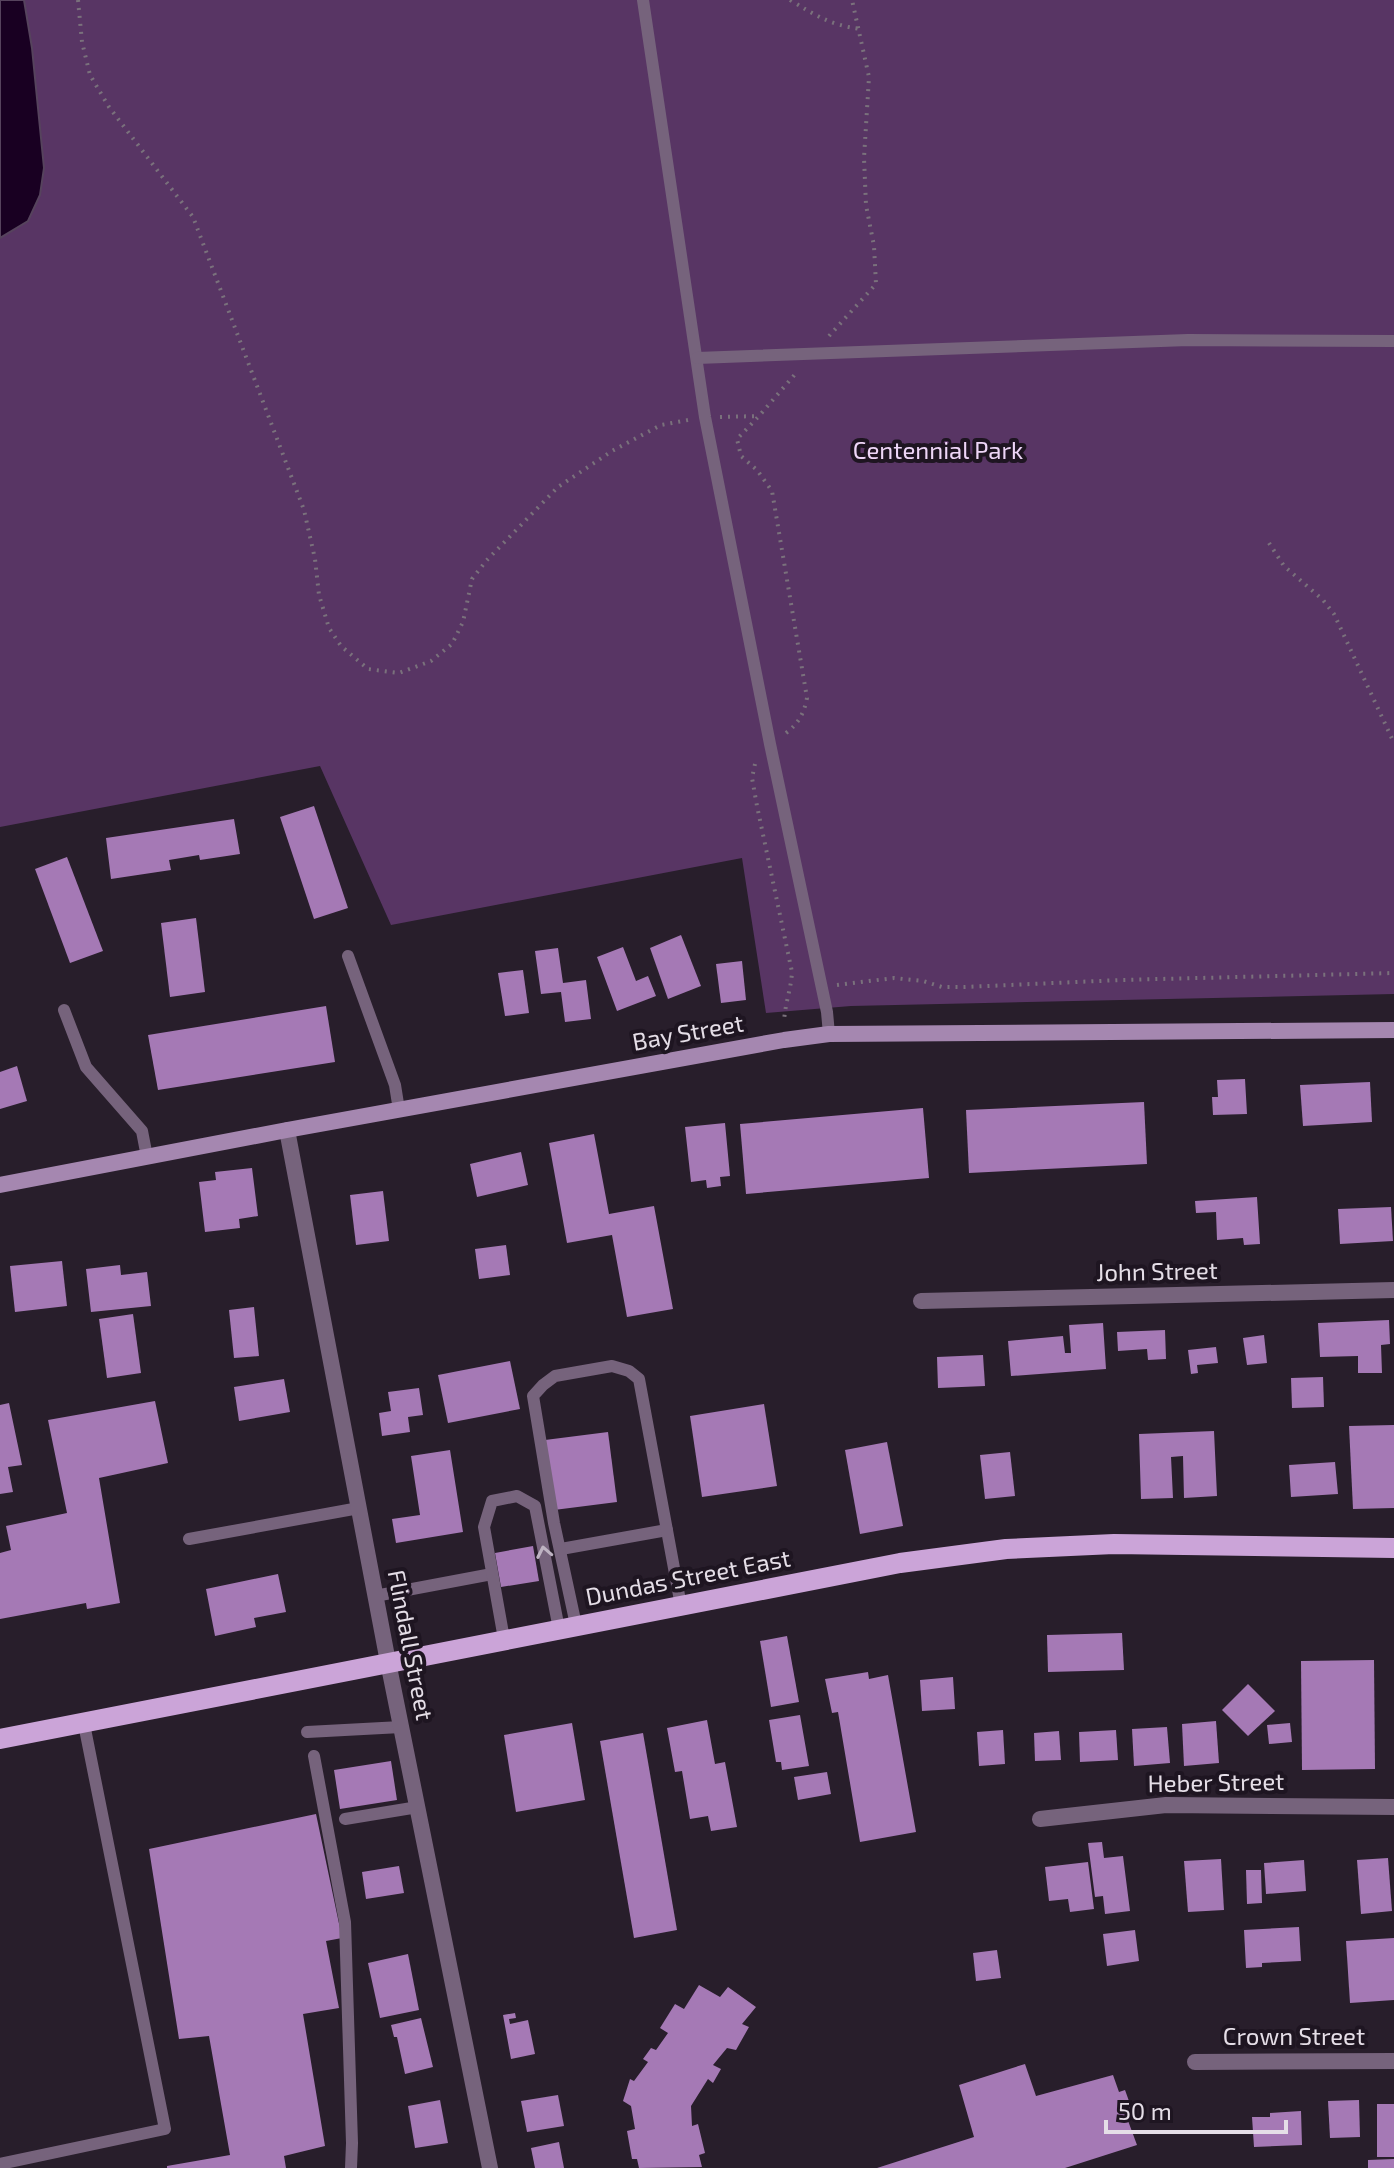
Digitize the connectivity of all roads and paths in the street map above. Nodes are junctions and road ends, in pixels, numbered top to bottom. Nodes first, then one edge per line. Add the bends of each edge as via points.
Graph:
1 (78, 0) edge
2 (643, 0) edge
3 (790, 0) edge
4 (852, 0) edge
5 (860, 29) junction
6 (1394, 341) edge
7 (812, 354) junction
8 (697, 358) junction
9 (759, 416) junction
10 (705, 417) junction
11 (1269, 543) dead end
12 (1394, 743) edge
13 (770, 744) junction
14 (348, 956) dead end
15 (1394, 973) edge
16 (821, 987) junction
17 (64, 1010) dead end
18 (1394, 1030) edge
19 (829, 1034) junction
20 (784, 1040) junction
21 (399, 1110) junction
22 (287, 1130) junction
23 (147, 1157) junction
24 (0, 1185) edge
25 (1394, 1290) edge
26 (921, 1301) dead end
27 (359, 1508) junction
28 (667, 1530) junction
29 (189, 1539) dead end
30 (1394, 1548) edge
31 (561, 1549) junction
32 (492, 1574) junction
33 (375, 1596) junction
34 (681, 1606) junction
35 (568, 1627) junction
36 (504, 1639) junction
37 (388, 1662) junction
38 (84, 1724) junction
39 (401, 1727) junction
40 (307, 1732) dead end
41 (0, 1739) edge
42 (314, 1756) dead end
43 (418, 1807) junction
44 (1394, 1807) edge
45 (345, 1819) dead end
46 (1040, 1819) dead end
47 (1394, 2061) edge
48 (1195, 2062) dead end
49 (0, 2164) edge
50 (351, 2168) edge
51 (490, 2168) edge

1 - 10 path via 90,75 193,217 304,510 329,628 368,669 399,673 431,661 452,644 463,622 472,579 558,487 661,425
2 - 8 lane
3 - 5 path via 840,27
4 - 5 path
5 - 7 path via 869,77 864,158 876,284
6 - 7 lane via 1188,340
7 - 8 lane
7 - 9 path
8 - 10 lane
9 - 10 path
9 - 13 path via 737,439 741,456 772,491 807,698 797,723
10 - 13 lane
11 - 12 path via 1284,566 1334,614
13 - 16 lane
13 - 20 path via 754,765 752,778 792,972
14 - 21 lane via 395,1085
15 - 16 path via 965,987 894,978
16 - 19 lane
17 - 23 lane via 86,1067 142,1131
18 - 19 street, Bay Street
19 - 20 street, Bay Street
20 - 21 street, Bay Street
21 - 22 street, Bay Street
22 - 23 street, Bay Street
22 - 27 street, Flindall Street
23 - 24 street, Bay Street
25 - 26 street, John Street
27 - 29 lane
27 - 33 street, Flindall Street
28 - 31 lane
28 - 31 lane via 639,1379 612,1366 555,1376 533,1396
28 - 34 lane
30 - 34 main road, Dundas Street East via 1114,1544 1006,1549 900,1563
31 - 35 lane
32 - 33 lane
35 -> 32 lane via 535,1506 517,1496 492,1501 484,1527
32 - 36 lane
33 - 37 street, Flindall Street
34 - 35 main road, Dundas Street East
35 - 36 main road, Dundas Street East
36 - 37 main road, Dundas Street East
37 - 38 main road, Dundas Street East
37 - 39 street, Flindall Street
38 - 41 main road, Dundas Street East
38 - 49 lane via 165,2129
39 - 40 lane
39 - 43 street, Flindall Street
42 - 50 lane via 345,1922
43 - 45 lane
43 - 51 street, Flindall Street
44 - 46 street, Heber Street via 1166,1805
47 - 48 street, Crown Street

